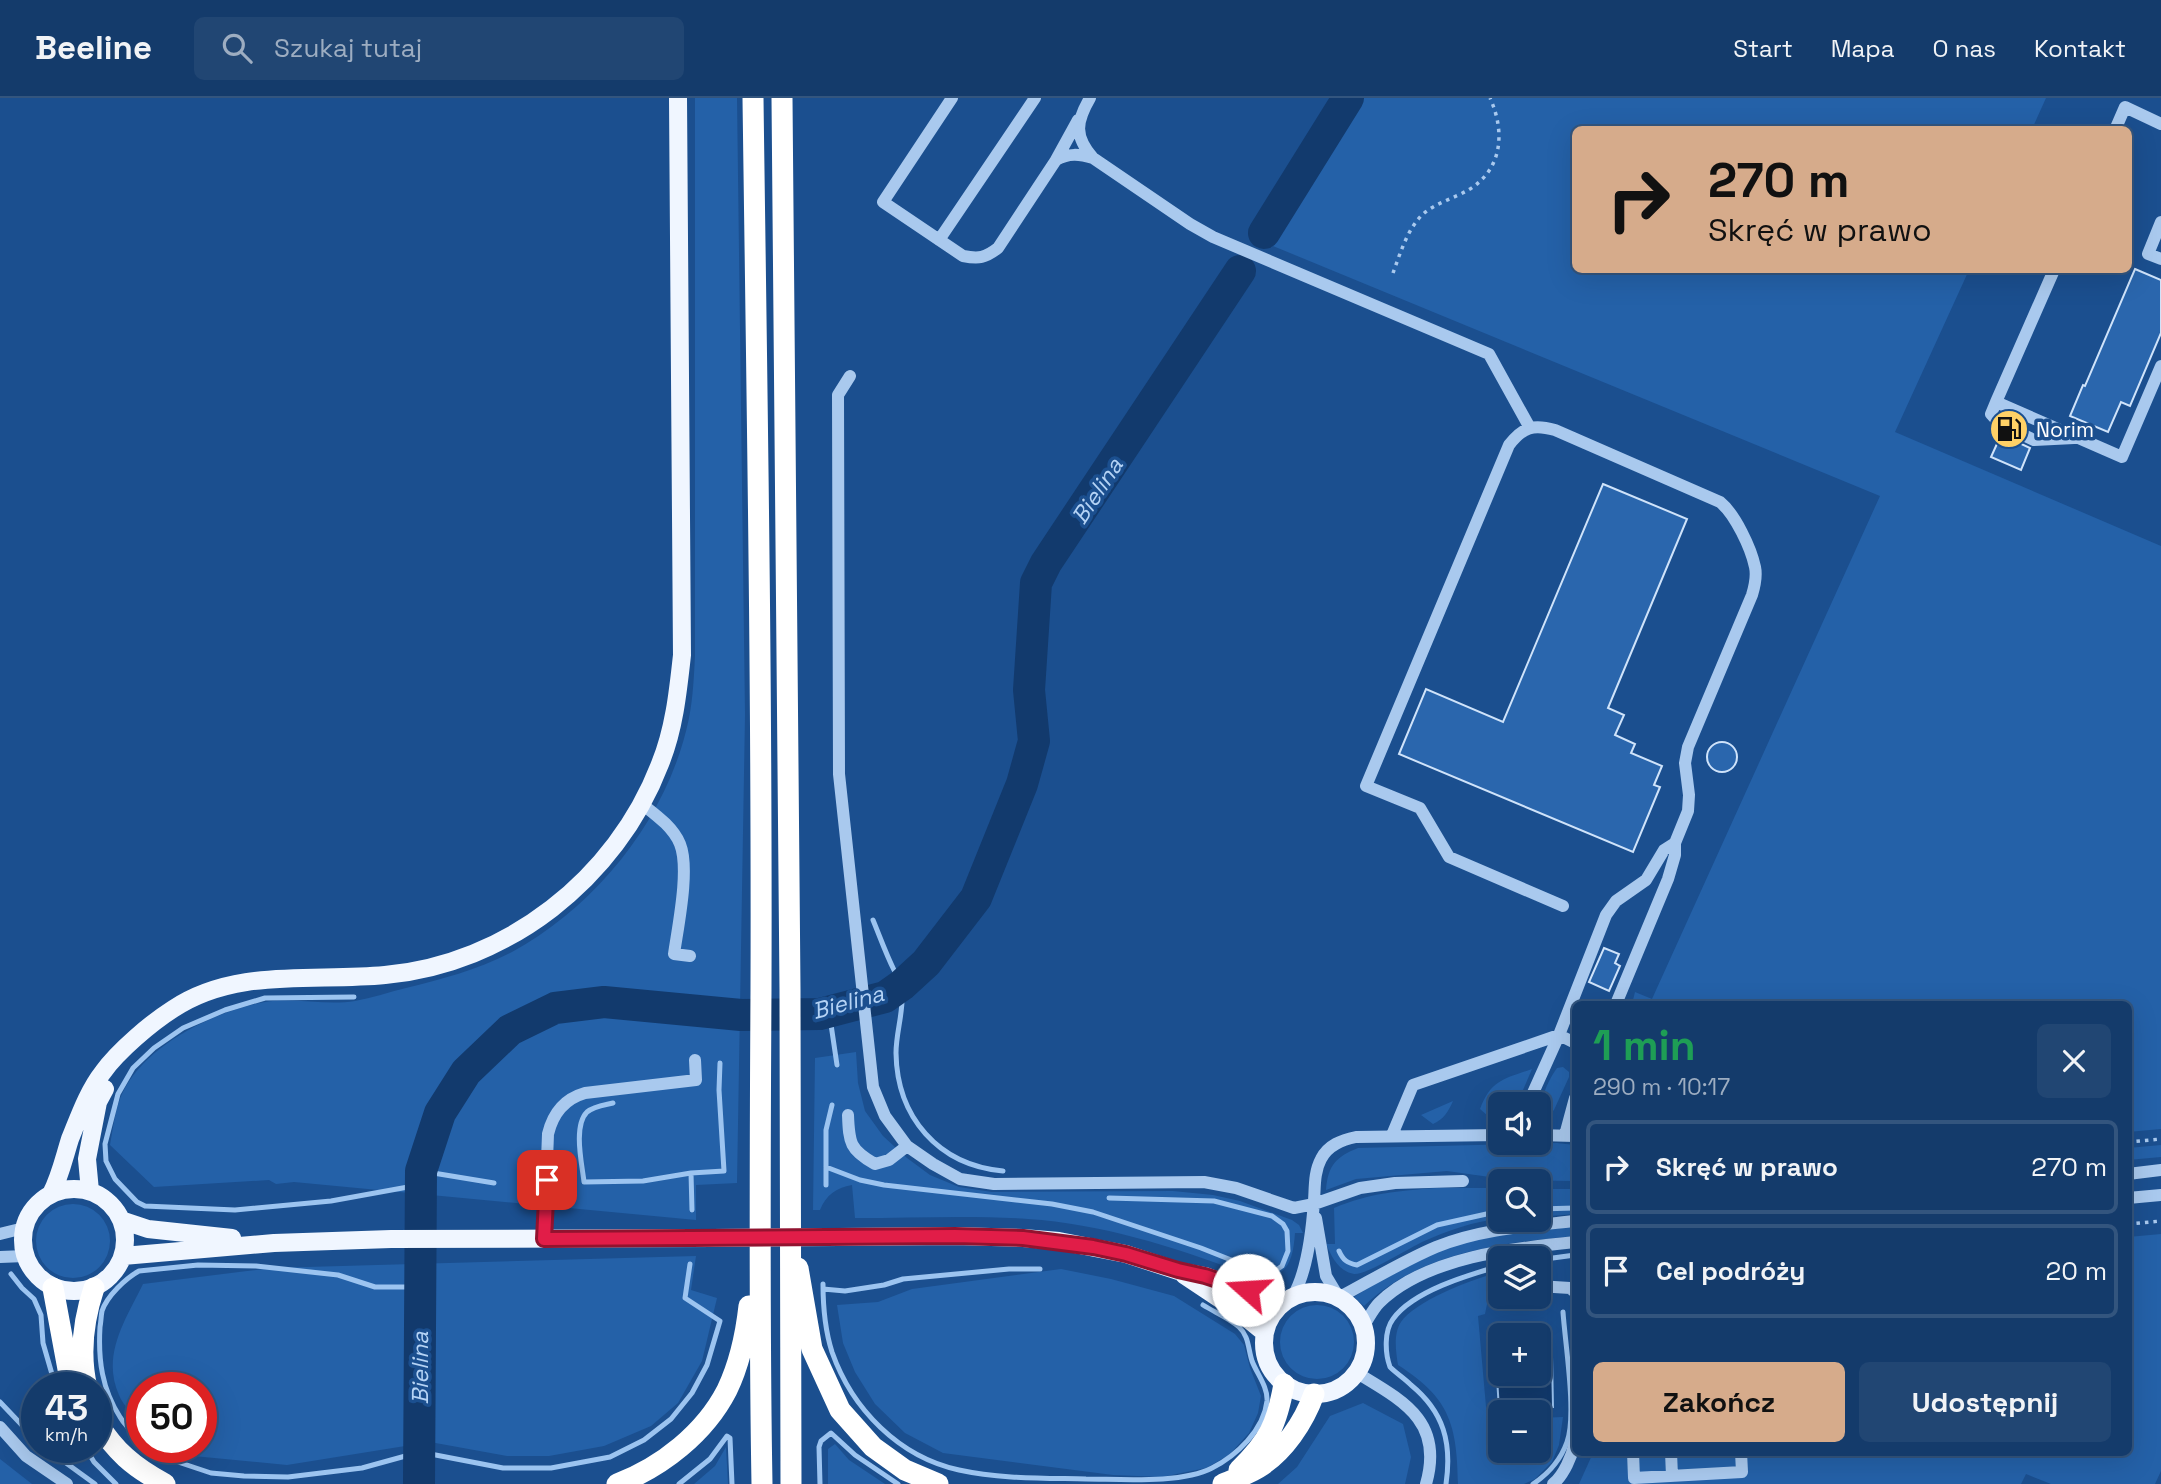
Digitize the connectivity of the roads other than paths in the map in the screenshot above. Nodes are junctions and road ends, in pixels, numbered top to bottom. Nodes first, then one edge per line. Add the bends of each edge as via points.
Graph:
1 (678, 98) edge
2 (753, 98) edge
3 (782, 98) edge
4 (952, 98) edge
5 (1035, 98) edge
6 (1090, 98) edge
7 (1080, 117) junction
8 (2161, 124) edge
9 (2117, 126) edge
10 (1093, 158) junction
11 (1056, 160) junction
12 (2161, 222) edge
13 (939, 240) junction
14 (2161, 259) edge
15 (2053, 273) edge
16 (2161, 366) edge
17 (849, 376) dead end
18 (1996, 402) junction
19 (1530, 428) junction
20 (2078, 438) junction
21 (642, 804) junction
22 (1675, 843) junction
23 (1563, 906) dead end
24 (690, 956) dead end
25 (1572, 1001) edge
26 (1617, 1001) edge
27 (1572, 1002) edge
28 (1559, 1035) junction
29 (1572, 1042) edge
30 (124, 1051) junction
31 (695, 1060) dead end
32 (1533, 1092) edge
33 (848, 1115) dead end
34 (1392, 1135) junction
35 (1488, 1135) edge
36 (1551, 1135) edge
37 (1570, 1135) edge
38 (906, 1146) junction
39 (2161, 1170) edge
40 (2132, 1174) edge
41 (1462, 1181) dead end
42 (90, 1191) junction
43 (51, 1194) junction
44 (2161, 1195) edge
45 (2132, 1198) edge
46 (1314, 1204) junction
47 (121, 1220) junction
48 (1572, 1221) edge
49 (24, 1227) junction
50 (789, 1229) junction
51 (759, 1230) junction
52 (0, 1234) edge
53 (544, 1239) junction
54 (274, 1242) junction
55 (1572, 1242) edge
56 (24, 1256) junction
57 (123, 1256) junction
58 (0, 1257) edge
59 (1178, 1270) junction
60 (1551, 1287) edge
61 (53, 1288) junction
62 (94, 1288) junction
63 (1572, 1290) edge
64 (1339, 1297) junction
65 (1287, 1300) junction
66 (1364, 1325) junction
67 (1265, 1334) junction
68 (69, 1372) edge
69 (84, 1372) edge
70 (1357, 1373) junction
71 (1284, 1384) junction
72 (1314, 1394) junction
73 (0, 1427) edge
74 (112, 1445) edge
75 (1572, 1453) edge
76 (1633, 1456) edge
77 (1671, 1456) edge
78 (1741, 1456) edge
79 (1672, 1476) junction
80 (67, 1484) edge
81 (165, 1484) edge
82 (617, 1484) edge
83 (762, 1484) edge
84 (791, 1484) edge
85 (938, 1484) edge
86 (1224, 1484) edge
87 (1426, 1484) edge
88 (1553, 1484) edge

1 - 21 main road via 681,655 668,741
2 - 51 highway
3 - 50 highway
4 - 13 street via 883,202
5 - 13 street
6 - 7 street
7 - 10 street via 1082,146
7 - 11 street
8 - 9 street via 2125,107
10 - 11 street via 1080,154
10 - 19 street via 1213,237 1489,354
11 - 13 street via 998,248 988,256 963,256
12 - 14 street via 2148,254
15 - 18 street
16 - 20 street via 2122,457
17 - 38 street via 838,395 839,774 873,1087 885,1116
18 - 20 street
18 - 20 street via 1991,414 2000,424 2034,440
19 - 22 street via 1555,430 1720,502 1736,520 1755,565 1752,595 1688,747 1688,811
19 - 23 street via 1509,445 1366,786 1420,808 1449,857
21 - 24 street via 670,828 680,845 684,864 674,954
21 - 30 main road via 612,850 579,887 504,940 466,958 426,969 242,982 175,1007
22 - 25 street via 1664,850 1647,880 1616,901 1606,915
22 - 26 street via 1668,879
27 - 28 street
28 - 29 street
28 - 32 street
28 - 34 street via 1413,1085
30 - 42 main road via 98,1102 87,1159
30 - 43 main road via 103,1072 88,1099
31 - 53 street via 696,1080 585,1093 558,1110 548,1134
33 - 38 street via 853,1146 875,1164 889,1160
34 - 35 street
34 - 46 street via 1356,1137 1330,1147 1315,1176
36 - 37 street
38 - 46 street via 960,1179 995,1184 1203,1182 1294,1208
39 - 40 street
41 - 46 street via 1360,1188
42 - 43 main road via 64,1189
42 - 47 main road via 114,1208
43 - 49 main road via 39,1202
44 - 45 street
46 - 64 street via 1326,1276
46 - 65 street via 1299,1285
47 - 54 main road via 148,1229
47 - 57 main road
48 - 64 street via 1493,1231 1438,1246
49 - 52 street
49 - 56 main road
50 - 84 highway
50 - 85 highway via 812,1349 840,1410 873,1447
51 - 82 highway via 748,1318 726,1391 674,1452 653,1468
51 - 83 highway
53 - 54 main road
53 - 59 main road, bridge via 955,1236 1059,1241
54 - 57 main road
55 - 66 street via 1492,1252 1450,1264 1395,1290
56 - 58 street
56 - 61 main road via 36,1275
57 - 62 main road via 107,1280
59 - 65 main road
59 - 67 main road
60 - 63 street
61 - 62 main road via 66,1292
61 - 68 highway
62 - 69 highway via 86,1310
64 - 65 main road via 1323,1291
64 - 66 main road
65 - 67 main road via 1270,1317
66 - 70 main road via 1365,1358
67 - 71 main road via 1267,1362
70 - 72 main road via 1346,1385
70 - 87 street via 1403,1401 1419,1419 1430,1446
71 - 72 main road
71 - 86 highway via 1269,1436
72 - 86 highway via 1295,1432 1272,1457
73 - 80 street via 26,1456
74 - 81 highway
75 - 88 street
76 - 79 street via 1634,1478
77 - 79 street
78 - 79 street via 1742,1472

